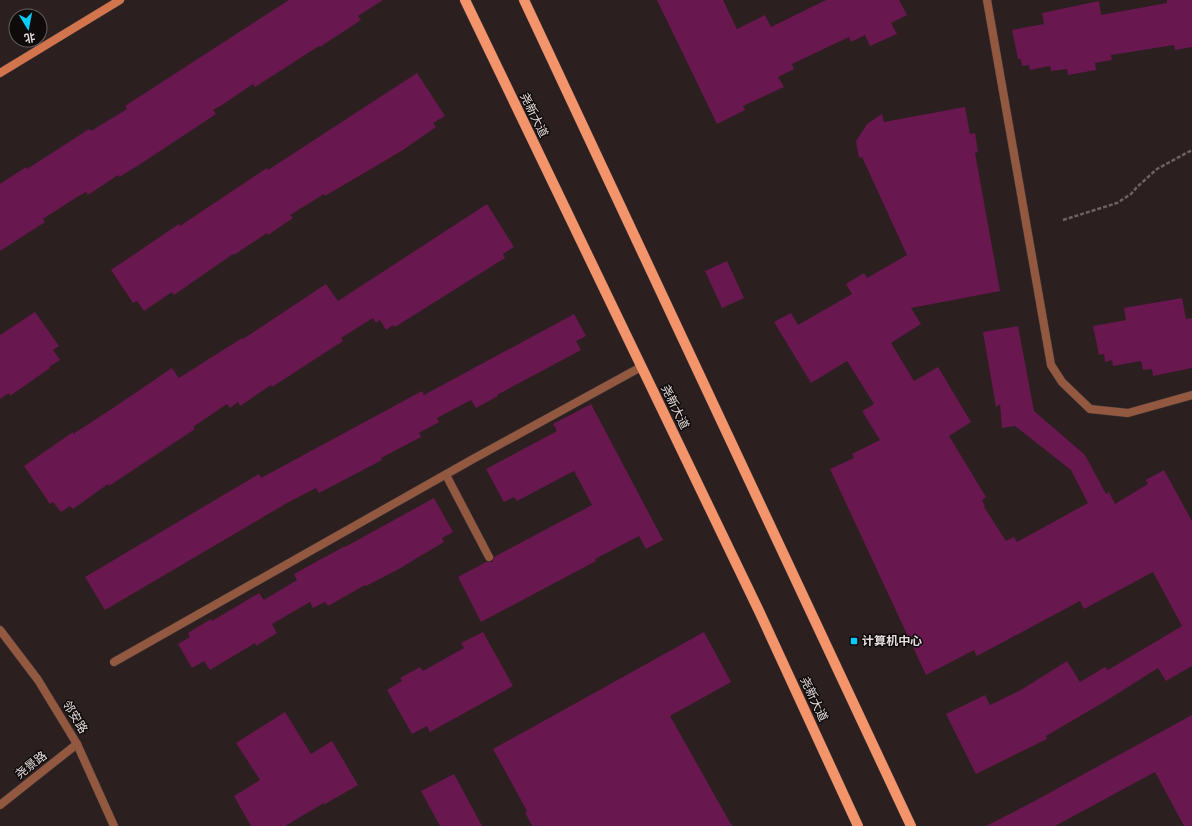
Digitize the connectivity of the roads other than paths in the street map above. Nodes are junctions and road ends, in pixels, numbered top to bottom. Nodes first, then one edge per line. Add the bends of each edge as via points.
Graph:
1 (120, 0) edge
2 (465, 0) edge
3 (524, 0) edge
4 (987, 0) edge
5 (0, 73) edge
6 (641, 367) junction
7 (1192, 395) edge
8 (446, 475) junction
9 (489, 557) dead end
10 (0, 630) edge
11 (114, 662) dead end
12 (78, 744) junction
13 (0, 805) edge
14 (114, 826) edge
15 (858, 826) edge
16 (911, 826) edge

1 - 5 main road
2 - 6 main road, 尧新大道
3 - 16 main road
4 - 7 street via 1051,365 1062,382 1090,409 1128,413
6 - 8 street
6 - 15 main road, 尧新大道 via 759,611
8 - 9 street
8 - 11 street
10 - 12 street, 邻安路 via 38,680
12 - 13 street, 尧景路
12 - 14 street, 邻安路

